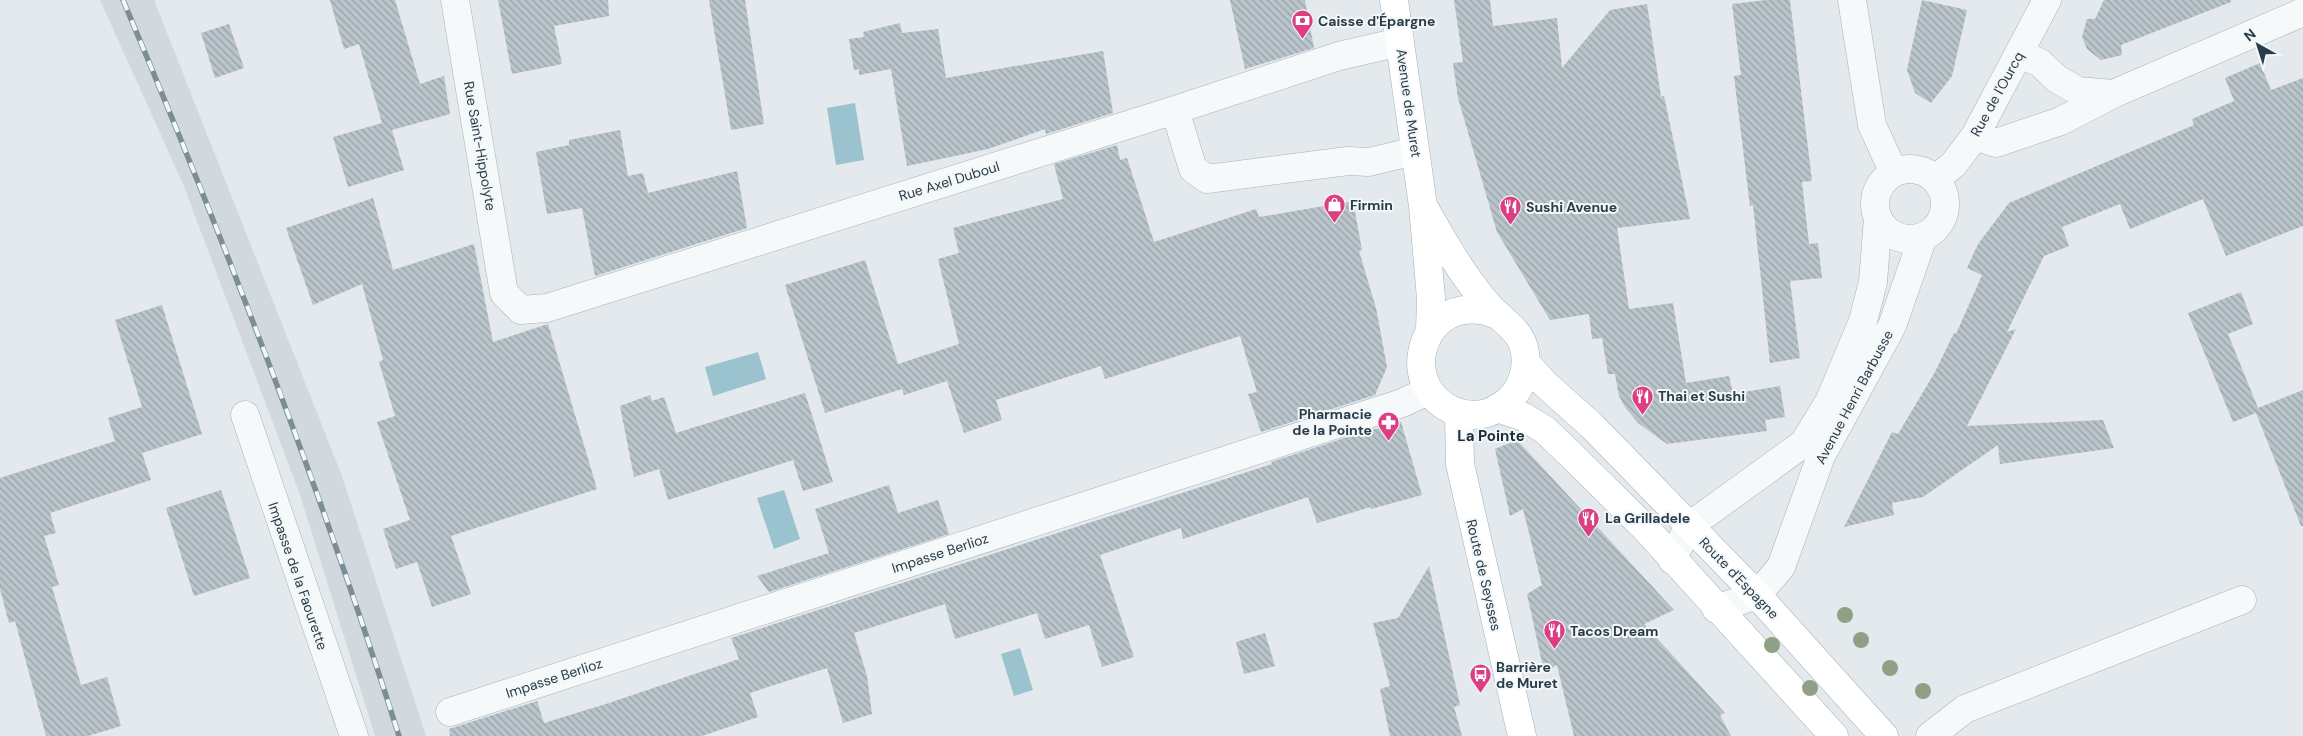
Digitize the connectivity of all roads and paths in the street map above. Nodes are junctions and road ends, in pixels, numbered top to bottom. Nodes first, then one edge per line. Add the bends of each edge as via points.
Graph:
1 (455, 0) edge
2 (1394, 0) edge
3 (1852, 0) edge
4 (2046, 0) edge
5 (2303, 12) edge
6 (1400, 42) junction
7 (2019, 53) junction
8 (2113, 94) junction
9 (1175, 110) junction
10 (1975, 136) junction
11 (1415, 151) junction
12 (1894, 173) junction
13 (1935, 179) junction
14 (1424, 206) junction
15 (1878, 218) junction
16 (1923, 237) junction
17 (504, 293) joint
18 (1497, 315) junction
19 (1430, 331) junction
20 (1526, 362) junction
21 (1428, 391) junction
22 (1497, 408) junction
23 (1459, 413) junction
24 (245, 415) dead end
25 (1688, 527) junction
26 (1672, 560) junction
27 (1757, 595) junction
28 (2242, 600) dead end
29 (1716, 608) junction
30 (450, 712) dead end
31 (354, 736) edge
32 (1522, 736) edge
33 (1834, 736) edge
34 (1884, 736) edge
35 (1930, 736) edge

1 - 17 street, Rue Saint-Hippolyte
2 - 6 main road, Avenue de Muret
3 - 12 street via 1872,125
4 - 7 street, Rue de l'Ourcq
5 - 8 street
6 - 9 street, Rue Axel Duboul via 1339,56
6 - 11 main road, Avenue de Muret
7 - 8 street via 2040,63 2057,79 2078,91
7 - 10 street, Rue de l'Ourcq
8 - 10 street via 2061,120 1996,144
9 - 11 street via 1193,169 1207,179 1369,162
9 - 17 street, Rue Axel Duboul via 547,308 521,310
10 - 13 street, Rue de l'Ourcq via 1953,165
11 - 14 main road, Avenue de Muret
12 - 13 street via 1908,169 1922,171
12 - 15 street via 1879,188 1876,198
13 - 16 street via 1942,188 1945,211 1934,231
14 - 18 main road, Avenue de Muret via 1472,286
14 - 19 main road, Avenue de Muret via 1431,298
15 - 16 street via 1884,227 1901,238
15 - 25 street, Avenue Henri Barbusse via 1873,282 1863,321 1830,400 1804,443
16 - 27 street, Avenue Henri Barbusse via 1892,326 1821,456 1780,567
18 - 19 main road via 1479,310 1460,311
18 - 20 main road via 1521,340
19 - 21 main road via 1420,361
20 - 22 main road via 1522,381 1512,397
20 - 25 main road, Route d'Espagne
21 - 23 main road via 1447,408
21 - 30 street, Impasse Berlioz via 1402,403
22 - 23 main road via 1485,413
22 - 26 main road via 1524,417 1545,430 1647,530
23 - 32 main road, Route de Seysses via 1461,472
24 - 31 street, Impasse de la Faourette
25 - 26 street, Avenue Henri Barbusse
25 - 27 main road, Route d'Espagne
26 - 29 main road
27 - 29 street
27 - 34 main road, Route d'Espagne
28 - 35 street via 1965,709
29 - 33 main road

